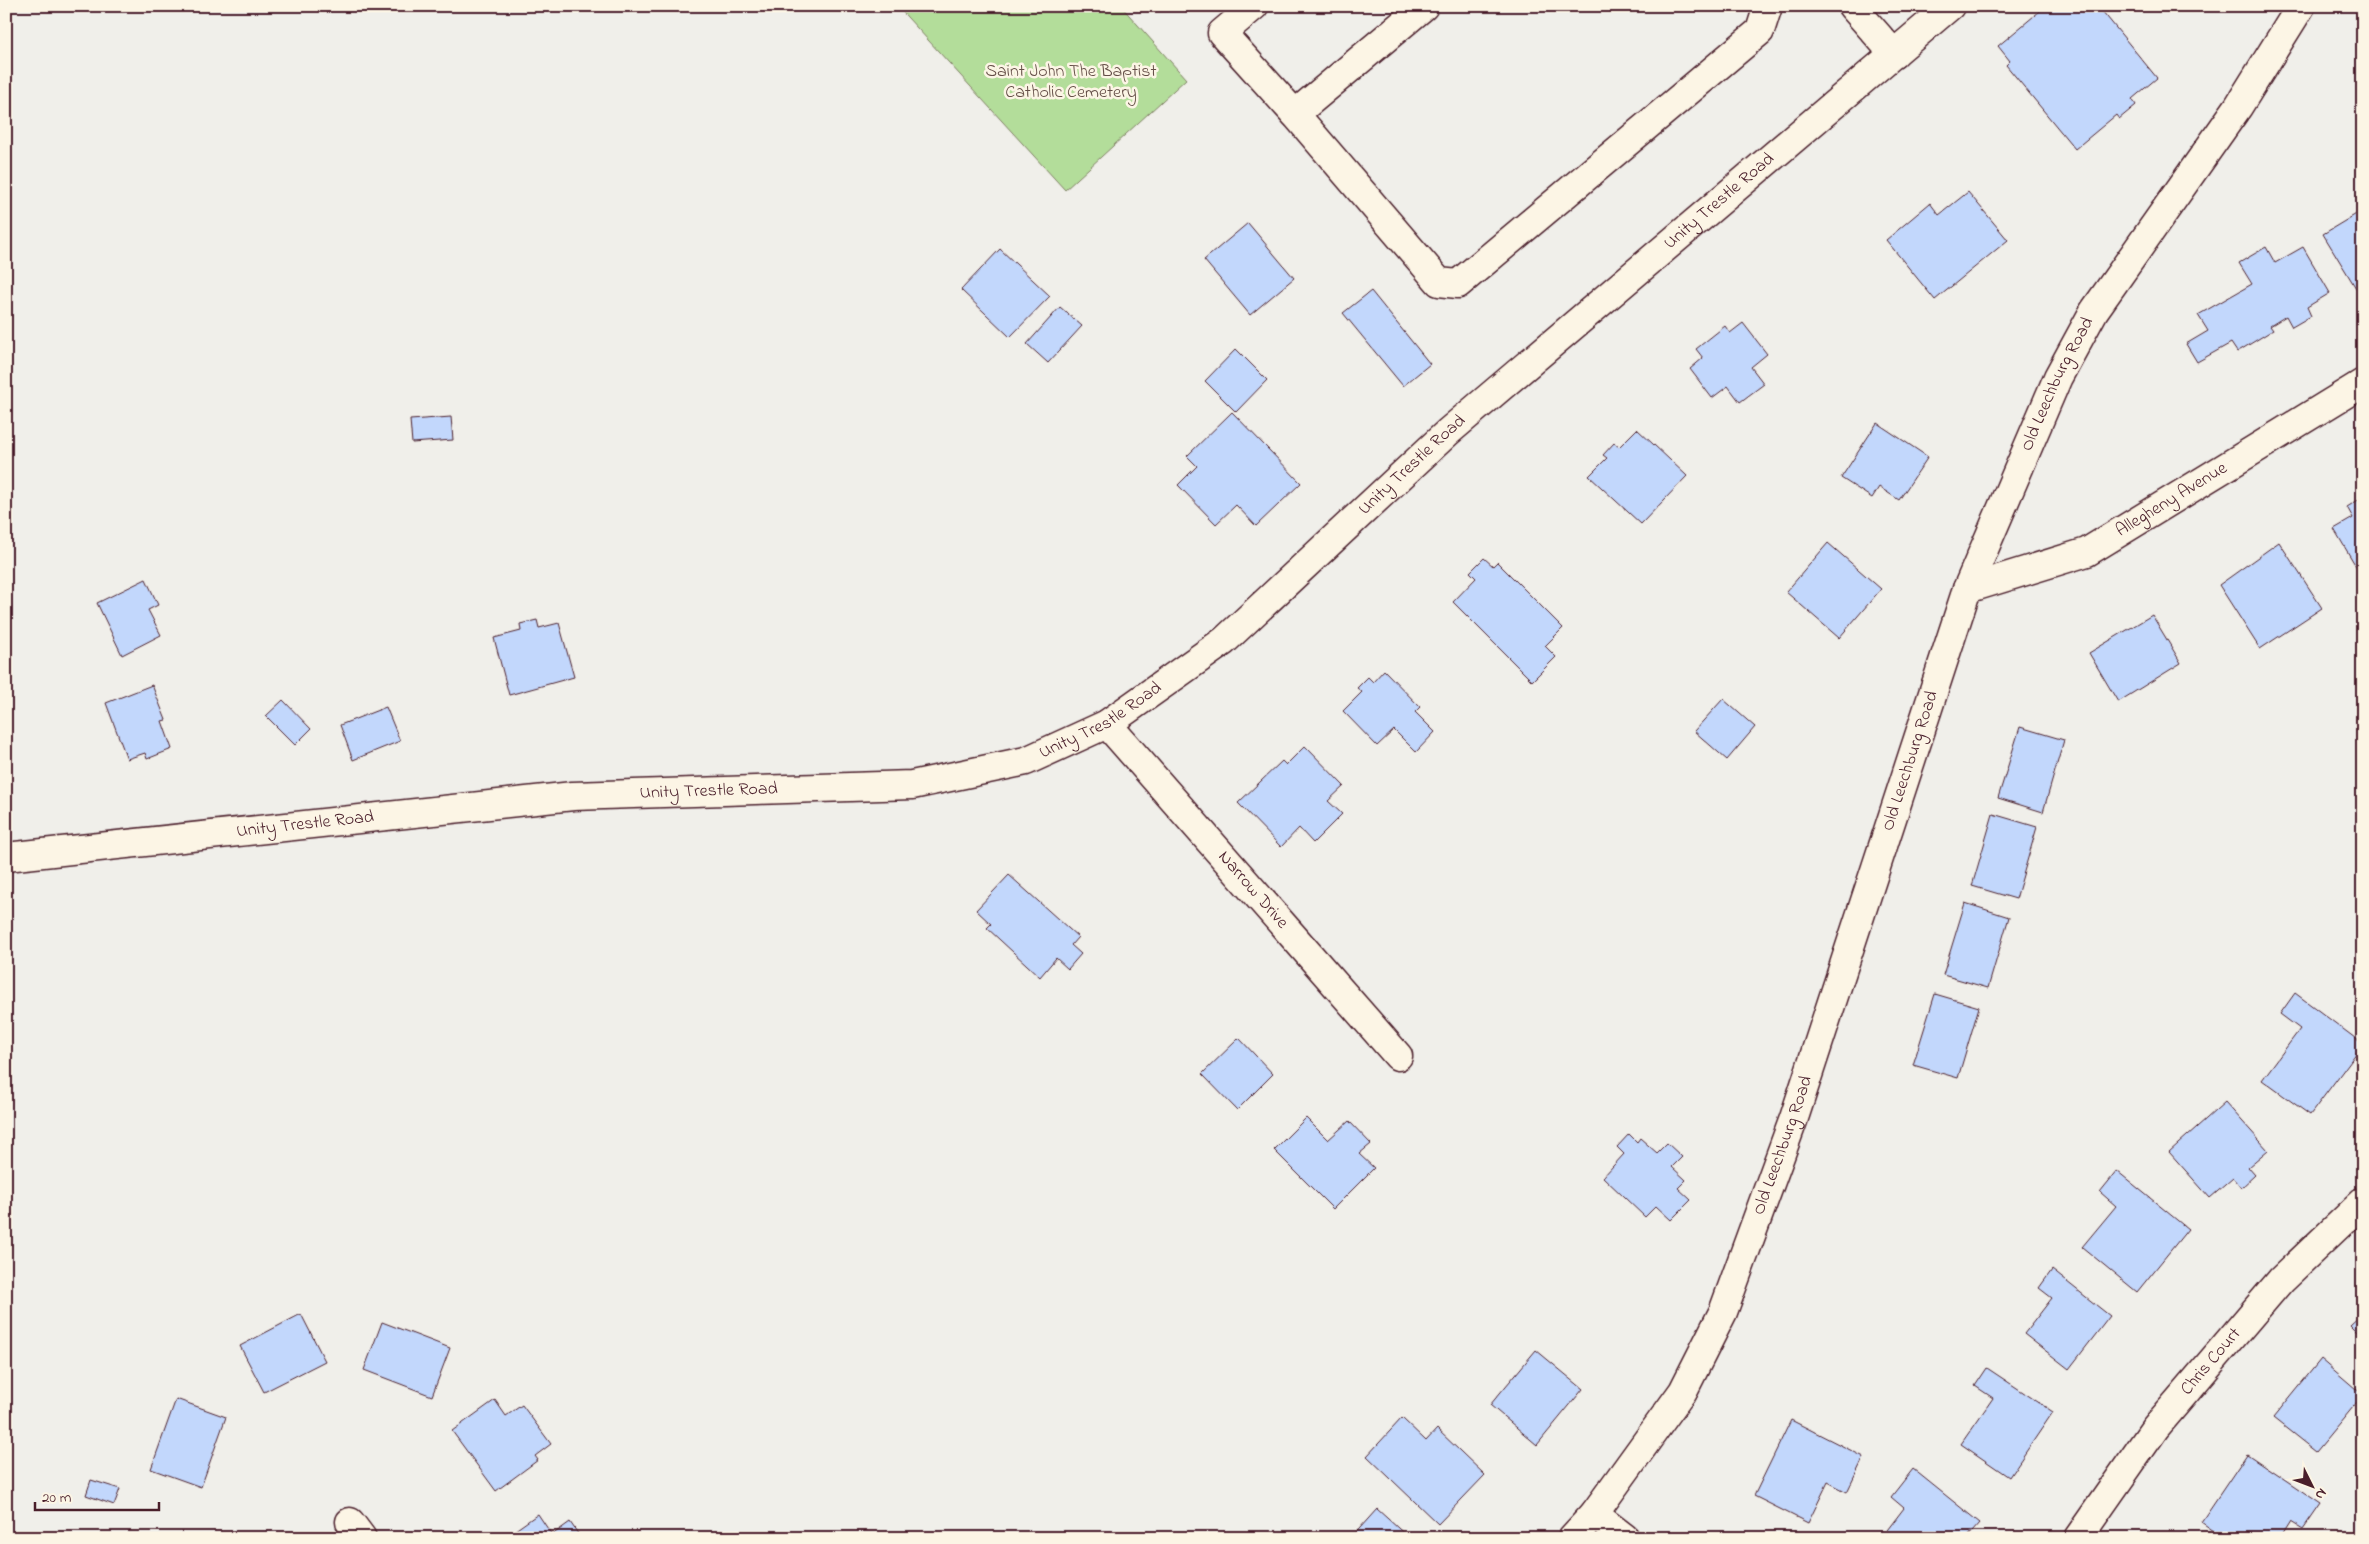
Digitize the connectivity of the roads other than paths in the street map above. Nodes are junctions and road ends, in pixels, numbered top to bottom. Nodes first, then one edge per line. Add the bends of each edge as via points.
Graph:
1 (1254, 6) edge
2 (1424, 6) edge
3 (1768, 6) edge
4 (1852, 6) edge
5 (1950, 6) edge
6 (2301, 6) edge
7 (1894, 54) junction
8 (1295, 114) junction
9 (2363, 383) edge
10 (1967, 589) junction
11 (1107, 724) junction
12 (6, 857) edge
13 (1398, 1056) dead end
14 (2363, 1202) edge
15 (1594, 1514) junction
16 (1572, 1538) edge
17 (1625, 1538) edge
18 (2078, 1538) edge

1 - 8 street via 1222,33
2 - 8 street
3 - 8 street via 1760,31 1458,284 1439,282
4 - 7 street
5 - 7 street, Unity Trestle Road
6 - 10 street, Old Leechburg Road via 2238,107 2094,311 2058,377
7 - 11 street, Unity Trestle Road via 1448,432 1224,641
9 - 10 street, Allegheny Avenue via 2087,552
10 - 15 street, Old Leechburg Road via 1794,1118 1724,1312 1683,1391
11 - 12 street, Unity Trestle Road via 1026,761 912,785 573,796
11 - 13 street, Narrow Drive
14 - 18 street, Chris Court via 2262,1302 2156,1428
15 - 16 street, Old Leechburg Road
15 - 17 street

